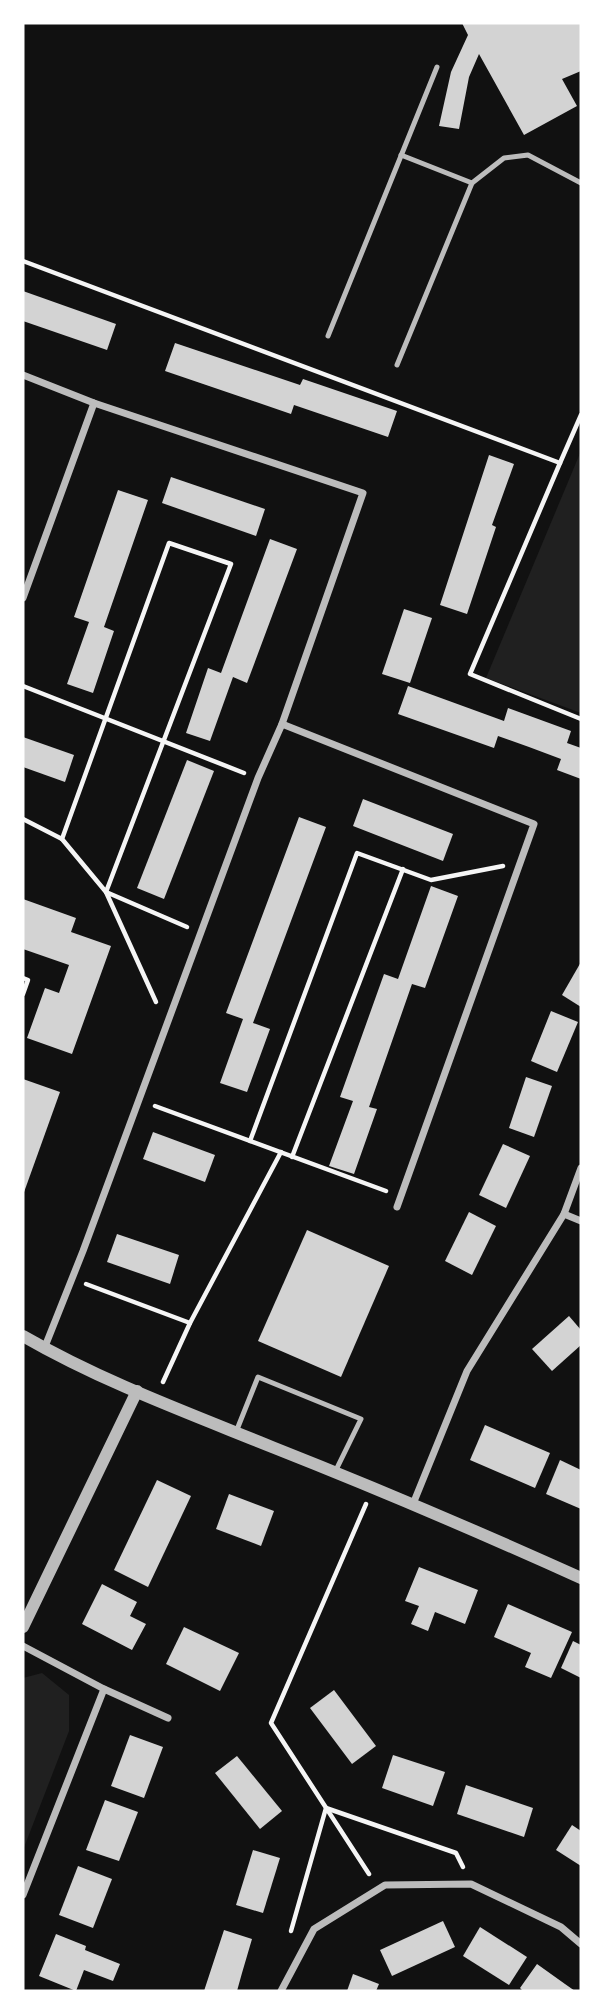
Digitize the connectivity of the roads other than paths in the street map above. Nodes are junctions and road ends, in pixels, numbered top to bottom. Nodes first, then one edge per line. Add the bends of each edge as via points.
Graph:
1 (437, 67) dead end
2 (401, 155) junction
3 (472, 183) junction
4 (581, 183) edge
5 (328, 336) dead end
6 (397, 365) dead end
7 (23, 375) edge
8 (94, 403) junction
9 (23, 598) edge
10 (282, 724) junction
11 (581, 1168) edge
12 (397, 1207) dead end
13 (564, 1214) junction
14 (581, 1221) edge
15 (23, 1336) edge
16 (44, 1349) junction
17 (136, 1391) junction
18 (236, 1432) junction
19 (335, 1472) junction
20 (413, 1504) junction
21 (581, 1578) edge
22 (23, 1626) edge
23 (23, 1646) edge
24 (104, 1689) junction
25 (168, 1717) dead end
26 (23, 1895) edge
27 (581, 1944) edge
28 (281, 1991) edge

1 - 2 lane
2 - 3 lane
2 - 5 lane
3 - 4 lane via 504,158 528,155
3 - 6 lane
7 - 8 street
8 - 9 street
8 - 10 street via 363,493
10 - 12 street via 534,824
10 - 16 street
11 - 13 street
13 - 14 street
13 - 20 street via 467,1371
15 - 16 street
16 - 17 street
17 - 18 street
17 - 22 street
18 - 19 street
18 - 19 lane via 258,1377 361,1419
19 - 20 street
20 - 21 street
23 - 24 street
24 - 25 street
24 - 26 street
27 - 28 street via 561,1927 471,1884 385,1885 314,1929

